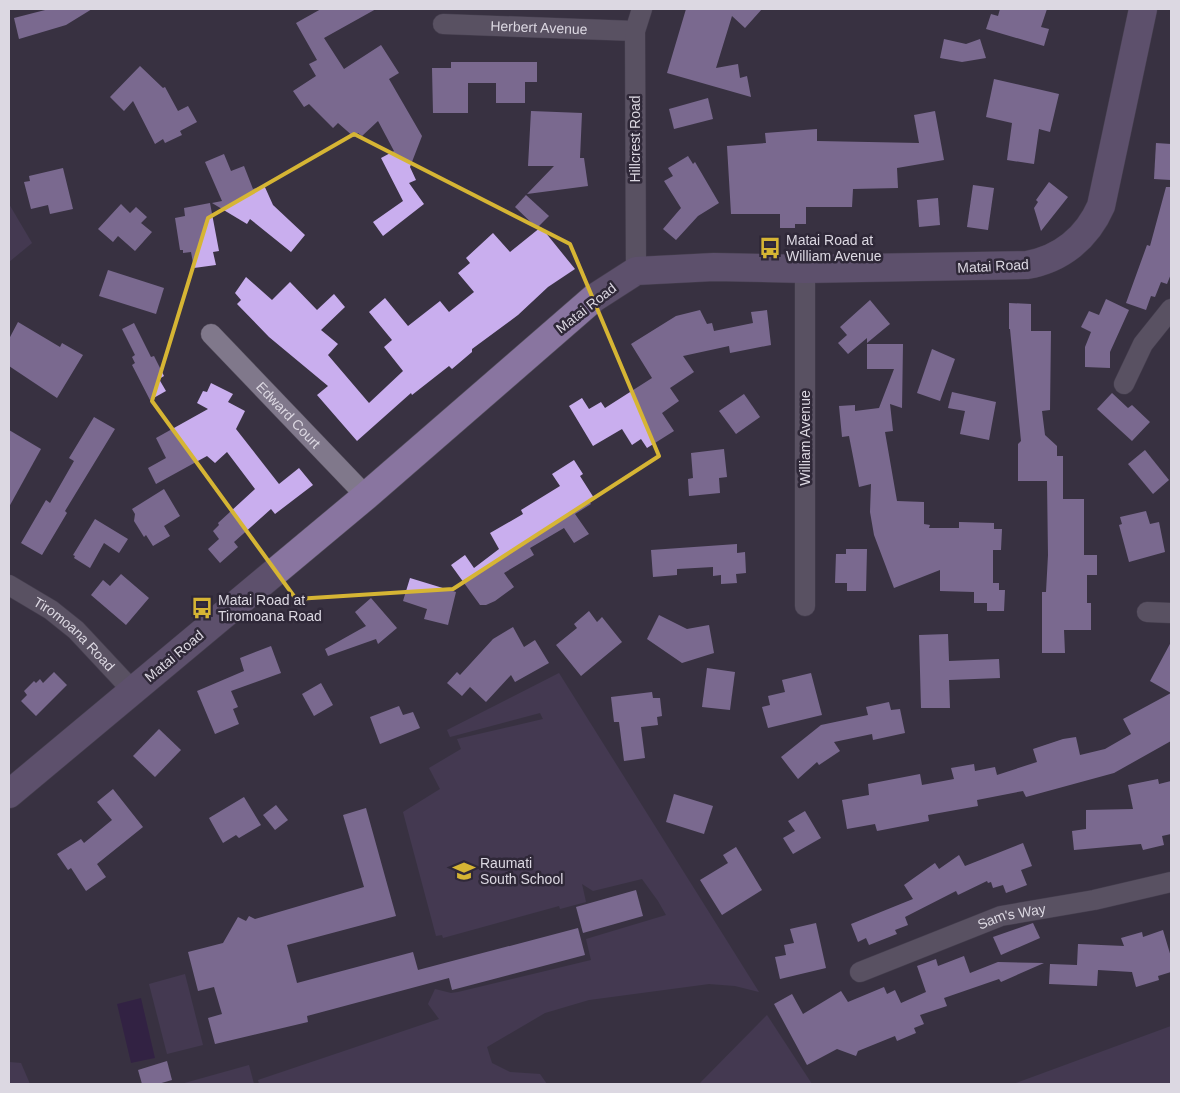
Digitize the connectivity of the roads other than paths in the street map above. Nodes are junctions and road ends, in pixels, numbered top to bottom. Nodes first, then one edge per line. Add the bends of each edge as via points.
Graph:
1 (642, 9) edge
2 (1143, 9) edge
3 (444, 24) dead end
4 (635, 31) junction
5 (805, 269) junction
6 (636, 271) junction
7 (1171, 309) edge
8 (211, 334) dead end
9 (1124, 384) dead end
10 (366, 496) junction
11 (9, 585) edge
12 (805, 606) dead end
13 (1146, 612) dead end
14 (1171, 613) edge
15 (132, 691) junction
16 (9, 794) edge
17 (1171, 882) edge
18 (860, 972) dead end

1 - 4 street, Hillcrest Road
2 - 5 street, Matai Road via 1101,206 1088,230 1073,244 1054,258 1027,265
3 - 4 street, Herbert Avenue
4 - 6 street, Hillcrest Road
5 - 6 street, Matai Road via 714,267
5 - 12 street, William Avenue
6 - 10 street, Matai Road via 594,298
7 - 9 street via 1143,344
8 - 10 street, Edward Court
10 - 15 street, Matai Road
11 - 15 street, Tiromoana Road via 51,610 76,630
13 - 14 street
15 - 16 street, Matai Road
17 - 18 street, Sam's Way via 1094,900 1001,916

